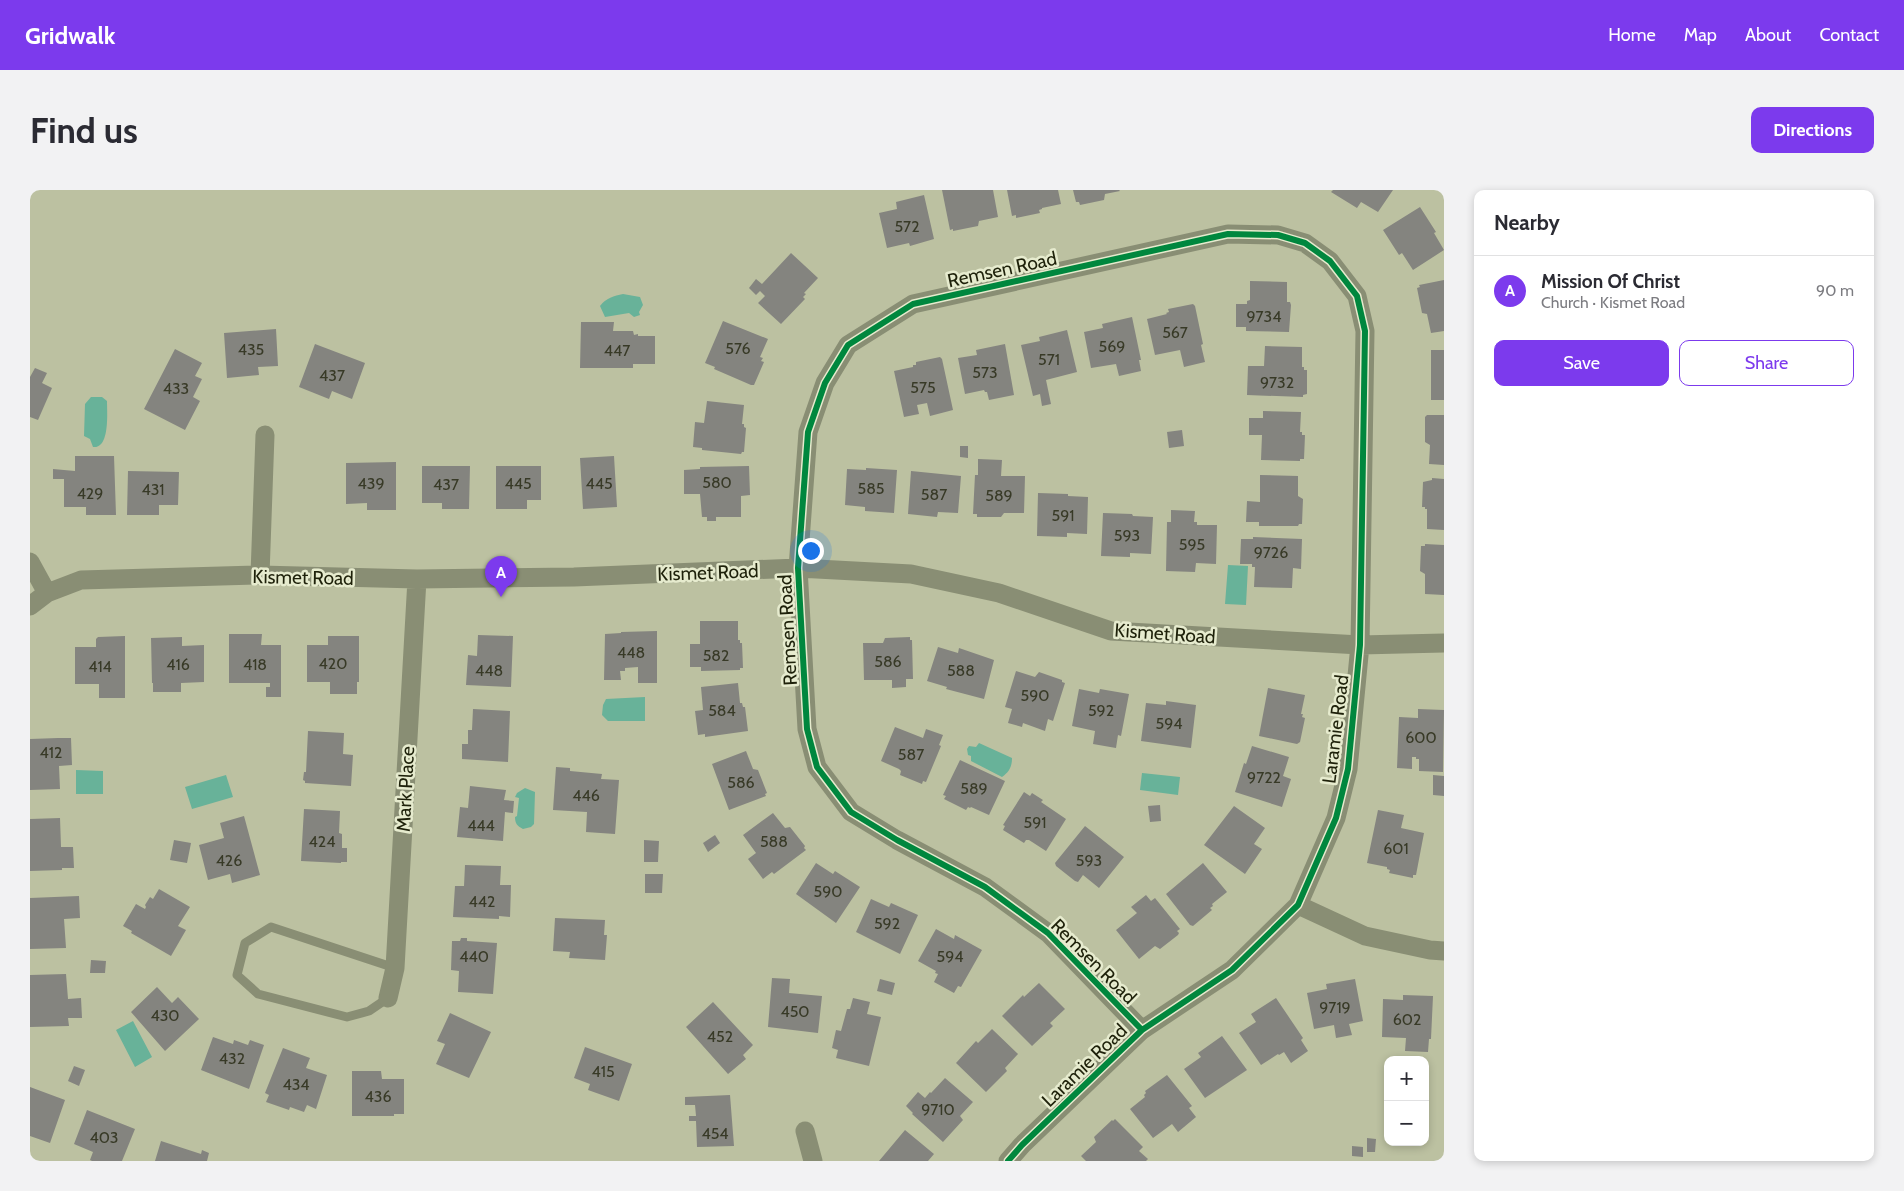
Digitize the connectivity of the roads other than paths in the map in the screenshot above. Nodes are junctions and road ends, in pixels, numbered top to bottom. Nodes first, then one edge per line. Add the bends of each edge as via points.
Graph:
1 (1330, 261) joint
2 (265, 435) dead end
3 (30, 562) edge
4 (798, 568) junction
5 (260, 576) junction
6 (417, 579) junction
7 (47, 593) junction
8 (30, 606) edge
9 (1444, 643) edge
10 (1360, 645) junction
11 (1298, 905) junction
12 (1444, 951) edge
13 (395, 968) junction
14 (388, 998) joint
15 (1142, 1030) junction
16 (805, 1131) dead end
17 (813, 1161) edge
18 (1008, 1161) edge

1 - 4 street, Remsen Road via 1305,243 1278,235 1228,234 913,304 848,345 825,383 808,432
1 - 10 street, Laramie Road via 1357,296 1365,332
2 - 5 street
3 - 7 street
4 - 6 street, Kismet Road via 574,577
4 - 10 street, Kismet Road via 912,574 999,593 1110,630
4 - 15 street, Remsen Road via 807,729 817,767 851,812 985,887 1048,933
5 - 6 street, Kismet Road
5 - 7 street, Kismet Road via 81,580
6 - 13 street, Mark Place
7 - 8 street, Kismet Road
9 - 10 street, Kismet Road
10 - 11 street, Laramie Road via 1348,769 1336,818
11 - 12 street via 1365,936
11 - 15 street, Laramie Road via 1232,970
13 - 14 street, Mark Place
13 - 14 lane via 271,927 246,943 237,975 258,994 347,1017 369,1011
15 - 18 street, Laramie Road
16 - 17 street

